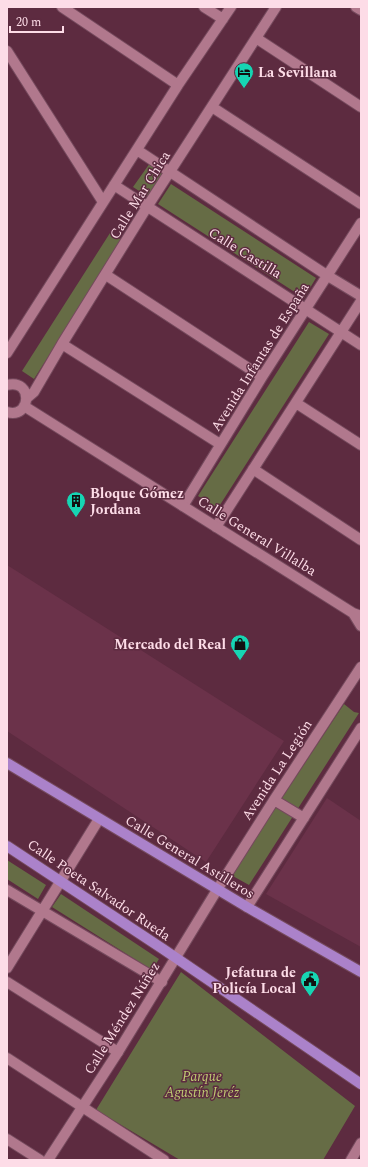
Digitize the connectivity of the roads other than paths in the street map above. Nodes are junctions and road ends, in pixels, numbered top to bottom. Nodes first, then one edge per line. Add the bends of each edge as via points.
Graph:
1 (62, 7) edge
2 (204, 7) edge
3 (231, 7) edge
4 (276, 7) edge
5 (356, 7) edge
6 (361, 10) edge
7 (223, 19) junction
8 (256, 38) junction
9 (7, 51) edge
10 (178, 86) junction
11 (361, 106) edge
12 (212, 107) junction
13 (137, 150) junction
14 (172, 172) junction
15 (114, 185) junction
16 (103, 202) junction
17 (361, 204) edge
18 (148, 207) junction
19 (361, 224) edge
20 (106, 276) junction
21 (328, 276) junction
22 (361, 296) edge
23 (361, 301) edge
24 (306, 309) junction
25 (341, 332) junction
26 (62, 344) junction
27 (361, 345) edge
28 (7, 353) edge
29 (262, 377) junction
30 (7, 385) edge
31 (26, 402) junction
32 (296, 403) junction
33 (7, 412) edge
34 (220, 444) junction
35 (361, 446) edge
36 (253, 469) junction
37 (183, 506) junction
38 (216, 527) junction
39 (361, 540) edge
40 (357, 615) edge
41 (361, 626) edge
42 (361, 667) edge
43 (361, 728) edge
44 (7, 763) edge
45 (274, 800) junction
46 (304, 818) junction
47 (99, 819) junction
48 (7, 846) edge
49 (60, 880) junction
50 (7, 890) edge
51 (217, 890) junction
52 (247, 908) junction
53 (42, 911) junction
54 (176, 958) junction
55 (7, 968) edge
56 (361, 972) edge
57 (7, 982) edge
58 (162, 982) junction
59 (118, 1052) junction
60 (7, 1058) edge
61 (361, 1084) edge
62 (83, 1107) junction
63 (7, 1140) edge
64 (361, 1143) edge
65 (40, 1160) edge
66 (48, 1160) edge
67 (164, 1160) edge
68 (351, 1160) edge

1 - 10 street
2 - 7 street
3 - 7 street, Calle Mar Chica
4 - 8 street, Calle Mar Chica
5 - 6 street
7 - 10 street, Calle Mar Chica
8 - 11 street
8 - 12 street, Calle Mar Chica
9 - 16 street
10 - 13 street, Calle Mar Chica
12 - 14 street, Calle Mar Chica
12 - 17 street
13 - 14 street, Calle Castilla
13 - 15 street, Calle Mar Chica
14 - 18 street, Calle Mar Chica
14 - 21 street, Calle Castilla
15 - 16 street, Calle Mar Chica
15 - 18 street, Calle Castilla
16 - 28 street, Calle Mar Chica
18 - 20 street, Calle Mar Chica
18 - 24 street, Calle Castilla
19 - 21 street, Avenida Infantas de España
20 - 26 street, Calle Mar Chica
20 - 29 street
21 - 22 street, Calle Castilla
21 - 24 street, Avenida Infantas de España
23 - 25 street
24 - 25 street, Calle Castilla
24 - 29 street, Avenida Infantas de España
25 - 27 street, Calle Castilla
25 - 32 street
26 - 31 street, Calle Mar Chica
26 - 34 street
29 - 34 street, Avenida Infantas de España
30 - 31 street, Calle General Villalba via 22,387 26,392
31 - 33 street via 20,411
31 - 37 street, Calle General Villalba
32 - 35 street
32 - 36 street
34 - 37 street, Avenida Infantas de España
36 - 38 street
36 - 39 street
37 - 38 street, Calle General Villalba
38 - 40 street, Calle General Villalba
40 - 41 street, Calle General Villalba
42 - 45 street, Avenida La Legión
43 - 46 street
44 - 47 main road, Calle General Astilleros
45 - 46 street
45 - 51 street, Avenida La Legión
46 - 52 street
47 - 49 street
47 - 51 main road, Calle General Astilleros
48 - 49 main road, Calle Poeta Salvador Rueda
49 - 53 street
49 - 54 main road, Calle Poeta Salvador Rueda
50 - 53 street
51 - 52 main road, Calle General Astilleros
51 - 54 street, Calle Méndez Núñez
52 - 56 main road, Calle General Astilleros
53 - 55 street
53 - 58 street
54 - 58 street, Calle Méndez Núñez
54 - 61 main road, Calle Poeta Salvador Rueda
57 - 59 street
58 - 59 street, Calle Méndez Núñez
59 - 62 street, Calle Méndez Núñez
60 - 62 street
62 - 66 street, Calle Méndez Núñez
62 - 67 street
63 - 65 street
64 - 68 street

